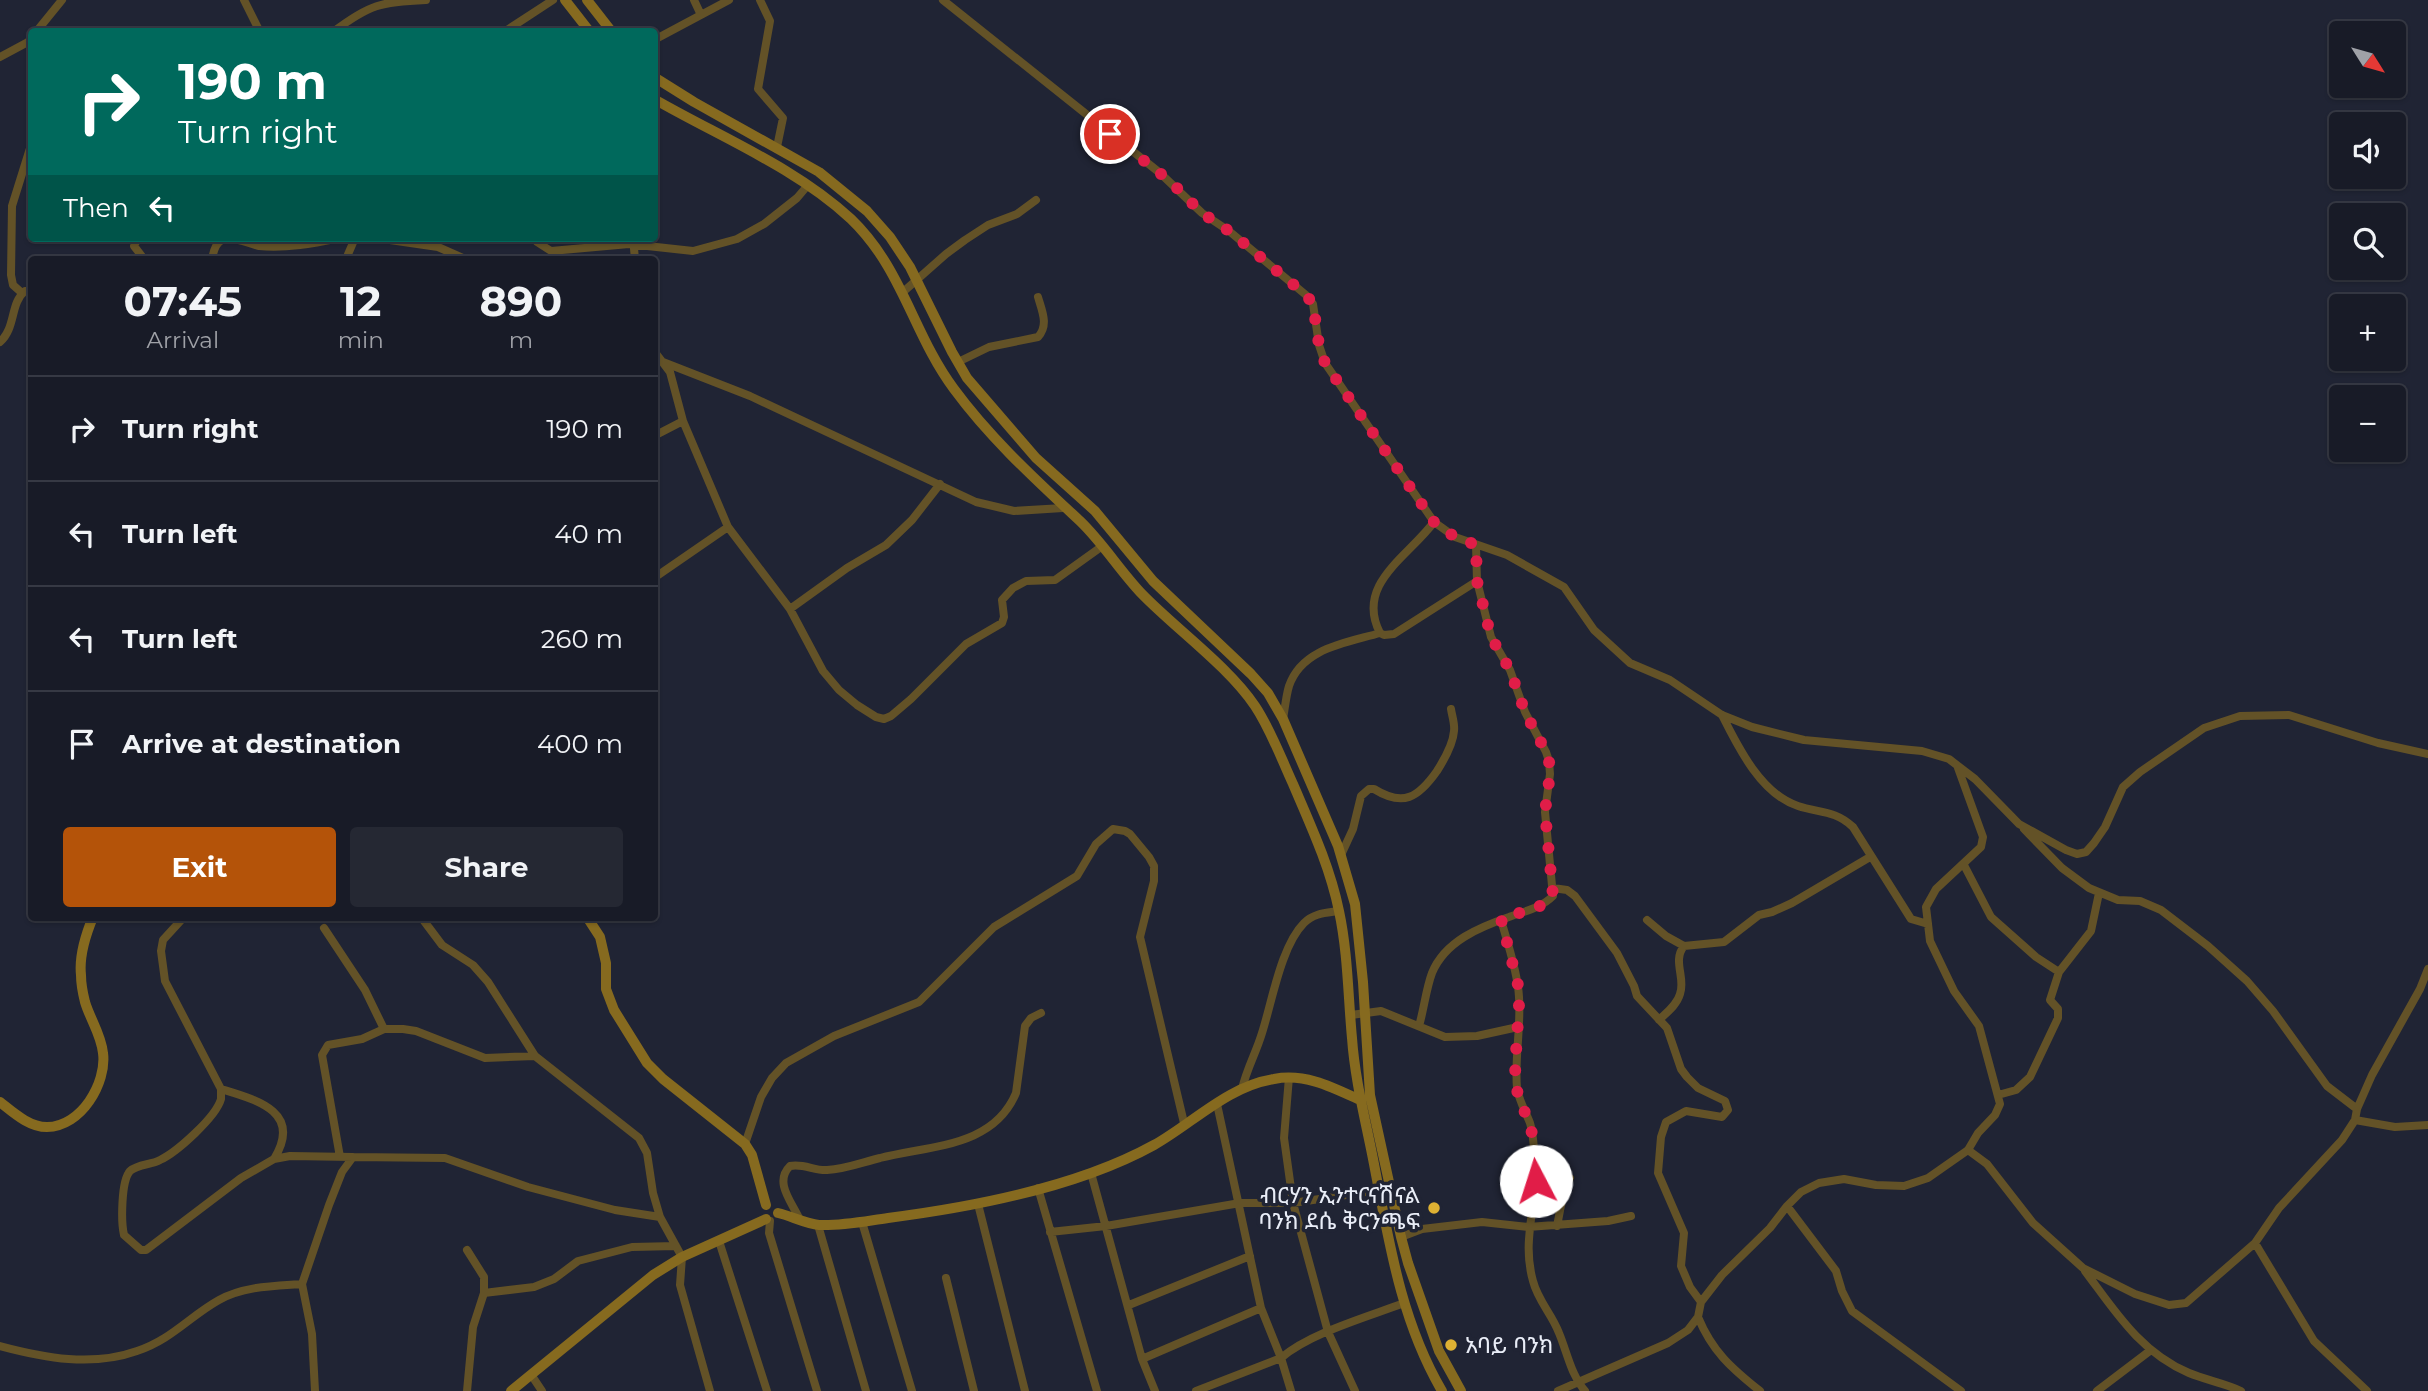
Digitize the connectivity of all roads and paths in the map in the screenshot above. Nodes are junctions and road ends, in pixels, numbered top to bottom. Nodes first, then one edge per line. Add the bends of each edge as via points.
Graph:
1 (62, 0) edge
2 (244, 0) edge
3 (426, 0) edge
4 (552, 0) edge
5 (565, 0) edge
6 (587, 0) edge
7 (694, 0) edge
8 (729, 0) edge
9 (760, 0) edge
10 (943, 0) edge
11 (701, 15) junction
12 (39, 28) edge
13 (258, 28) edge
14 (339, 28) edge
15 (510, 28) edge
16 (587, 28) edge
17 (609, 28) edge
18 (658, 38) edge
19 (28, 42) edge
20 (0, 57) edge
21 (658, 80) edge
22 (658, 101) edge
23 (777, 147) junction
24 (28, 155) edge
25 (808, 185) junction
26 (1036, 200) dead end
27 (243, 242) edge
28 (320, 242) edge
29 (404, 242) edge
30 (537, 242) edge
31 (629, 242) edge
32 (640, 242) edge
33 (548, 250) junction
34 (458, 256) edge
35 (545, 256) edge
36 (917, 282) junction
37 (28, 292) edge
38 (903, 292) junction
39 (22, 293) junction
40 (1038, 297) dead end
41 (0, 342) edge
42 (658, 355) edge
43 (658, 359) edge
44 (664, 362) junction
45 (958, 362) junction
46 (683, 421) junction
47 (658, 434) edge
48 (940, 484) junction
49 (1063, 508) junction
50 (1434, 522) junction
51 (728, 527) junction
52 (1476, 545) junction
53 (1101, 547) junction
54 (658, 575) edge
55 (1477, 581) junction
56 (790, 609) junction
57 (1189, 614) junction
58 (1178, 628) junction
59 (1380, 633) junction
60 (1451, 709) dead end
61 (1722, 715) junction
62 (1283, 719) junction
63 (2428, 754) edge
64 (1958, 768) junction
65 (2020, 824) junction
66 (1341, 855) junction
67 (1870, 857) junction
68 (1964, 865) junction
69 (1553, 888) junction
70 (2099, 893) junction
71 (1339, 911) junction
72 (1501, 919) junction
73 (1647, 920) dead end
74 (91, 921) edge
75 (180, 921) edge
76 (424, 921) edge
77 (590, 921) edge
78 (1928, 925) junction
79 (324, 928) dead end
80 (1684, 946) junction
81 (1359, 948) junction
82 (1345, 950) junction
83 (2428, 969) edge
84 (2059, 972) junction
85 (1364, 1012) junction
86 (1041, 1013) dead end
87 (1351, 1015) junction
88 (1659, 1020) junction
89 (1419, 1026) junction
90 (1518, 1027) junction
91 (383, 1029) junction
92 (535, 1056) junction
93 (1289, 1077) junction
94 (221, 1089) junction
95 (1242, 1089) junction
96 (1998, 1095) junction
97 (1360, 1100) junction
98 (0, 1102) edge
99 (1217, 1104) junction
100 (2357, 1109) junction
101 (2356, 1120) junction
102 (1184, 1123) junction
103 (2428, 1125) edge
104 (745, 1144) junction
105 (1968, 1150) junction
106 (340, 1157) junction
107 (353, 1157) junction
108 (274, 1159) junction
109 (1091, 1173) junction
110 (1570, 1178) dead end
111 (1038, 1188) junction
112 (1379, 1189) junction
113 (1240, 1203) junction
114 (1293, 1203) junction
115 (978, 1204) junction
116 (1787, 1206) junction
117 (1631, 1216) dead end
118 (660, 1217) junction
119 (772, 1218) junction
120 (799, 1218) junction
121 (862, 1222) junction
122 (818, 1225) junction
123 (1106, 1226) junction
124 (1557, 1226) junction
125 (1528, 1227) junction
126 (1050, 1233) junction
127 (1401, 1237) junction
128 (719, 1241) junction
129 (2255, 1243) junction
130 (676, 1246) junction
131 (467, 1250) dead end
132 (1250, 1256) junction
133 (682, 1257) junction
134 (2083, 1268) junction
135 (946, 1278) dead end
136 (302, 1284) junction
137 (484, 1293) junction
138 (1700, 1302) junction
139 (1404, 1303) junction
140 (1129, 1305) junction
141 (1261, 1308) junction
142 (1698, 1317) junction
143 (1328, 1332) junction
144 (0, 1346) edge
145 (2151, 1350) junction
146 (1281, 1358) junction
147 (1142, 1359) junction
148 (532, 1376) junction
149 (1578, 1383) junction
150 (315, 1391) edge
151 (467, 1391) edge
152 (511, 1391) edge
153 (542, 1391) edge
154 (709, 1391) edge
155 (767, 1391) edge
156 (817, 1391) edge
157 (866, 1391) edge
158 (912, 1391) edge
159 (974, 1391) edge
160 (1025, 1391) edge
161 (1097, 1391) edge
162 (1155, 1391) edge
163 (1196, 1391) edge
164 (1291, 1391) edge
165 (1355, 1391) edge
166 (1442, 1391) edge
167 (1461, 1391) edge
168 (1558, 1391) edge
169 (1585, 1391) edge
170 (1759, 1391) edge
171 (1961, 1391) edge
172 (2097, 1391) edge
173 (2241, 1391) edge
174 (2367, 1391) edge

1 - 12 street
2 - 13 street
3 - 14 street via 380,4
4 - 15 street
5 - 16 street
6 - 17 street
7 - 11 street
8 - 11 street
9 - 23 street via 770,21 758,89 783,118
10 - 50 street via 1306,295 1313,304 1325,363
11 - 18 street
19 - 20 street
21 - 23 street
22 - 25 street
23 - 36 street via 819,172 867,211 890,237
24 - 39 street via 12,206 11,275 13,285
25 - 32 street via 764,225 737,239 693,251
25 - 38 street via 862,231
26 - 36 street via 965,240
27 - 28 street via 260,246
29 - 34 street via 438,247
30 - 33 street
31 - 33 street
33 - 35 street
36 - 38 street
36 - 45 street
37 - 39 street
38 - 49 street via 953,388
39 - 41 street via 12,327
40 - 45 street via 1045,324 1038,337 989,347
42 - 44 street
43 - 44 street
44 - 46 street
44 - 48 street via 750,396
45 - 57 street via 1036,458 1095,511 1153,581
46 - 47 street
46 - 51 street
48 - 49 street via 976,502 1014,510
48 - 56 street via 886,545
49 - 53 street
50 - 52 street
50 - 59 street via 1379,582 1373,604
51 - 54 street
51 - 56 street
52 - 55 street
52 - 61 street via 1507,555 1564,587 1594,630 1630,663 1670,680
53 - 56 street via 1055,580 1026,580 1013,588 1002,600 1002,623 966,645 884,719 857,705 822,671
53 - 58 street
55 - 59 street via 1402,630
55 - 69 street via 1491,637 1549,761 1545,812
57 - 58 street
57 - 62 street via 1251,674
58 - 71 street via 1238,685 1268,727 1323,853
59 - 62 street via 1333,646 1302,663 1290,685
60 - 66 street via 1454,731 1446,758 1424,789 1398,799 1384,797 1374,789 1365,792
61 - 64 street via 1804,740 1922,751 1949,759
61 - 67 street via 1748,762 1769,787 1795,805 1846,820
62 - 66 street
63 - 65 street via 2289,715 2240,716 2204,728 2123,787 2105,827 2086,852 2066,850
64 - 65 street
64 - 68 street via 1983,837 1982,847
65 - 70 street via 2063,868
66 - 81 street via 1355,904
67 - 78 street via 1912,919
67 - 80 street via 1792,903 1759,915 1724,942
68 - 78 street via 1936,889 1926,907
68 - 84 street via 1991,917
69 - 72 street via 1553,896 1540,906
69 - 88 street via 1567,890 1583,907 1617,953 1637,996
70 - 84 street via 2091,930
70 - 100 street via 2140,901 2161,911 2207,946 2273,1011 2327,1086
71 - 82 street
71 - 95 street via 1314,915 1302,924 1279,973
72 - 89 street via 1456,942 1437,964
72 - 90 street via 1518,985
73 - 80 street
74 - 98 street via 80,972 85,1003 104,1054 99,1087 78,1114 62,1125 30,1123
75 - 94 street via 163,940 165,981
76 - 92 street via 442,945 473,965 488,982
77 - 104 street via 600,937 606,989 614,1010 647,1063
78 - 96 street via 1930,941 1954,991 1979,1026
79 - 91 street via 365,990
80 - 88 street via 1678,961 1681,993
81 - 82 street
81 - 85 street
82 - 87 street
83 - 100 street
84 - 96 street via 2050,1000 2058,1009 2058,1018 2030,1077 2016,1090
85 - 87 street
85 - 89 street via 1381,1011
85 - 127 street via 1370,1095
86 - 120 street via 1025,1026 1016,1093 996,1122 959,1142 846,1168 825,1171 790,1166 782,1184
87 - 97 street
88 - 138 street via 1667,1028 1687,1077 1720,1098 1728,1110 1721,1117 1686,1111 1678,1114 1666,1122 1661,1137 1658,1173 1684,1233 1681,1266
89 - 90 street via 1460,1038
90 - 125 street via 1518,1098 1531,1125 1536,1181
91 - 92 street via 416,1031 485,1058
91 - 106 street via 362,1039 328,1045 323,1051
92 - 118 street via 639,1138 648,1153
93 - 95 street
93 - 97 street via 1304,1077
93 - 114 street via 1283,1138
94 - 108 street via 259,1100 277,1113 283,1133
94 - 108 street via 216,1110 201,1127 159,1161 129,1172 124,1183 122,1229 128,1241 146,1250 241,1178
95 - 99 street
96 - 105 street via 1995,1115
97 - 112 street
99 - 102 street
99 - 113 street
100 - 101 street
101 - 103 street via 2395,1127
101 - 129 street via 2279,1208
102 - 104 street via 1140,937 1154,866 1130,834 1113,829 1096,844 1077,876 994,926 919,1002 834,1036 786,1063 761,1097
102 - 109 street via 1155,1144
104 - 119 street via 766,1205 774,1204
105 - 116 street via 1928,1178 1904,1186 1844,1179 1819,1183
105 - 134 street via 1987,1164 2033,1223
106 - 107 street
106 - 108 street
107 - 118 street via 445,1158 528,1187
107 - 136 street via 342,1172
109 - 111 street
109 - 123 street
110 - 124 street
111 - 115 street
111 - 126 street
112 - 114 street
112 - 139 street
113 - 114 street
113 - 123 street
113 - 132 street
114 - 143 street
115 - 121 street
115 - 160 street
116 - 138 street
116 - 171 street via 1836,1271 1852,1311
117 - 124 street
118 - 130 street
119 - 120 street
119 - 128 street
119 - 156 street via 769,1233
120 - 122 street
121 - 122 street
121 - 158 street
122 - 157 street
123 - 126 street
123 - 140 street
124 - 125 street
125 - 127 street via 1482,1222 1422,1229
125 - 149 street via 1532,1280 1556,1324
126 - 161 street
127 - 167 street via 1439,1351
128 - 133 street
128 - 155 street
129 - 134 street via 2186,1303 2169,1305 2135,1294
129 - 174 street via 2314,1340
130 - 133 street
130 - 137 street via 632,1247 578,1261 534,1287
131 - 137 street via 484,1277
132 - 140 street
132 - 141 street
133 - 148 street via 653,1275
133 - 154 street via 680,1285
134 - 145 street via 2138,1340
135 - 159 street
136 - 144 street via 258,1287 219,1300 173,1334 137,1351 91,1361
136 - 150 street via 312,1334
137 - 151 street via 473,1327
138 - 142 street
139 - 143 street
139 - 166 street
140 - 147 street
141 - 146 street
141 - 147 street
142 - 149 street via 1668,1343
142 - 170 street via 1712,1347
143 - 146 street
143 - 165 street
145 - 172 street
145 - 173 street via 2189,1373
146 - 163 street
146 - 164 street
147 - 162 street
148 - 152 street
148 - 153 street
149 - 168 street
149 - 169 street

